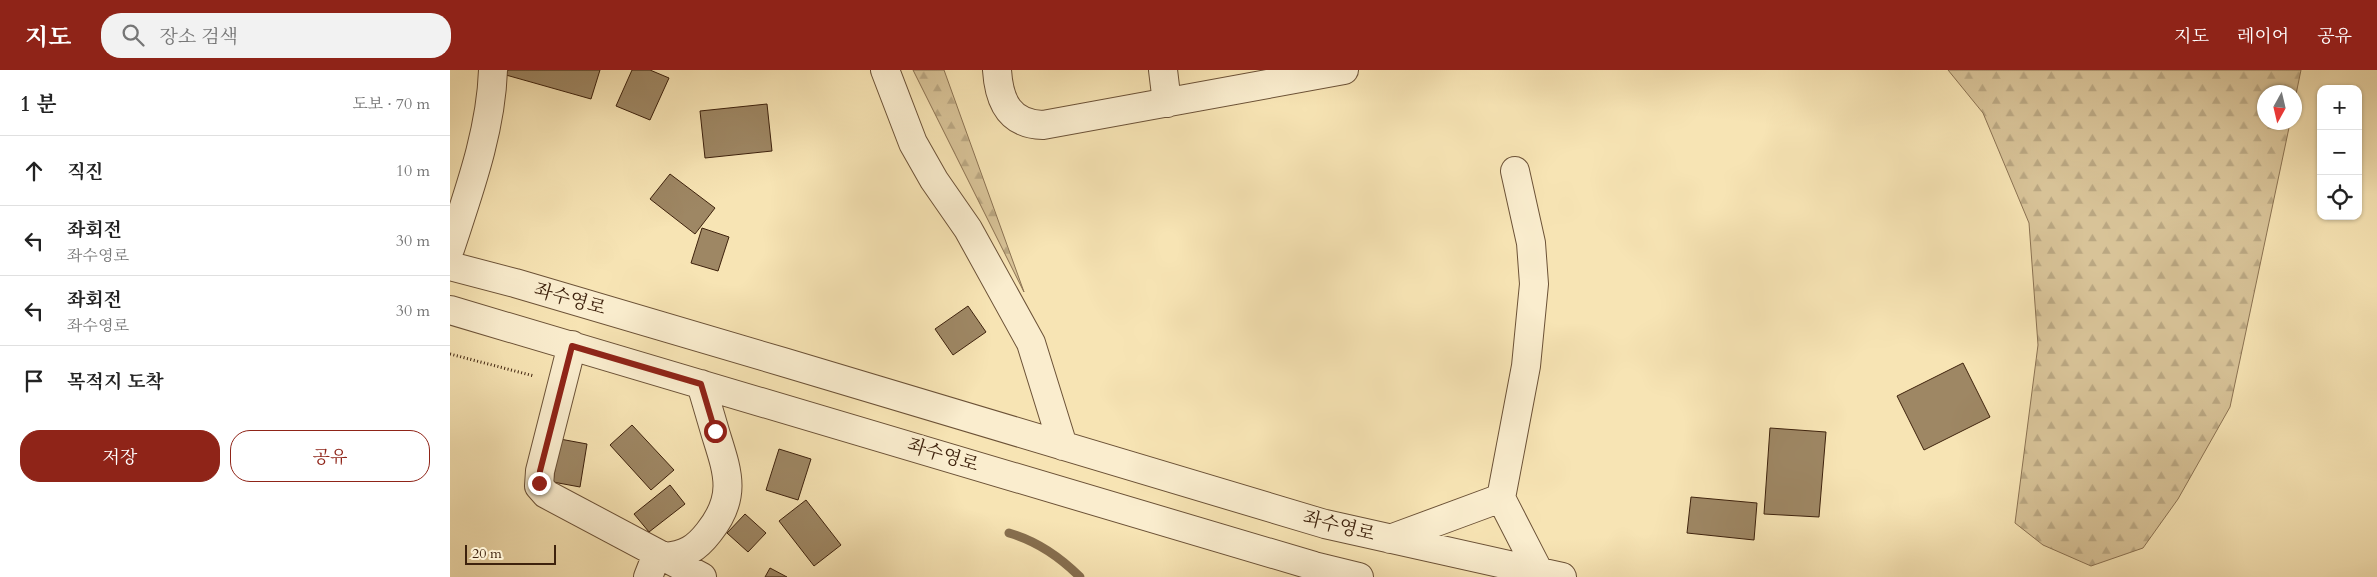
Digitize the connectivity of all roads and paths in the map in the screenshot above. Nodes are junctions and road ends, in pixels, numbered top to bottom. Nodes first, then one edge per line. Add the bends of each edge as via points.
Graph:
1 (493, 70) edge
2 (885, 70) edge
3 (998, 70) edge
4 (1163, 70) edge
5 (1344, 70) edge
6 (1167, 103) junction
7 (1515, 171) dead end
8 (450, 249) edge
9 (450, 266) edge
10 (450, 310) edge
11 (572, 346) junction
12 (450, 354) edge
13 (562, 384) junction
14 (701, 384) junction
15 (1063, 446) junction
16 (1501, 498) junction
17 (1390, 539) junction
18 (657, 563) edge
19 (1310, 571) edge
20 (1550, 574) edge
21 (702, 577) edge
22 (1359, 577) edge

1 - 8 street via 475,173
2 - 15 street via 913,143 968,229 1031,343
3 - 6 street via 1000,93 1005,103 1020,121 1030,124 1043,125
4 - 6 street
5 - 6 street
7 - 16 street via 1531,243 1534,284 1526,366
9 - 15 street, 좌수영로
10 - 11 street, 좌수영로
11 - 13 street
11 - 14 street, 좌수영로
12 - 13 path
13 - 18 street via 540,471 541,489
14 - 18 street via 728,470 728,491 717,522 702,541 693,550
14 - 19 street, 좌수영로
15 - 17 street, 좌수영로 via 1325,524
16 - 17 street
16 - 20 street
17 - 20 street, 좌수영로
18 - 21 street
19 - 22 street, 좌수영로

